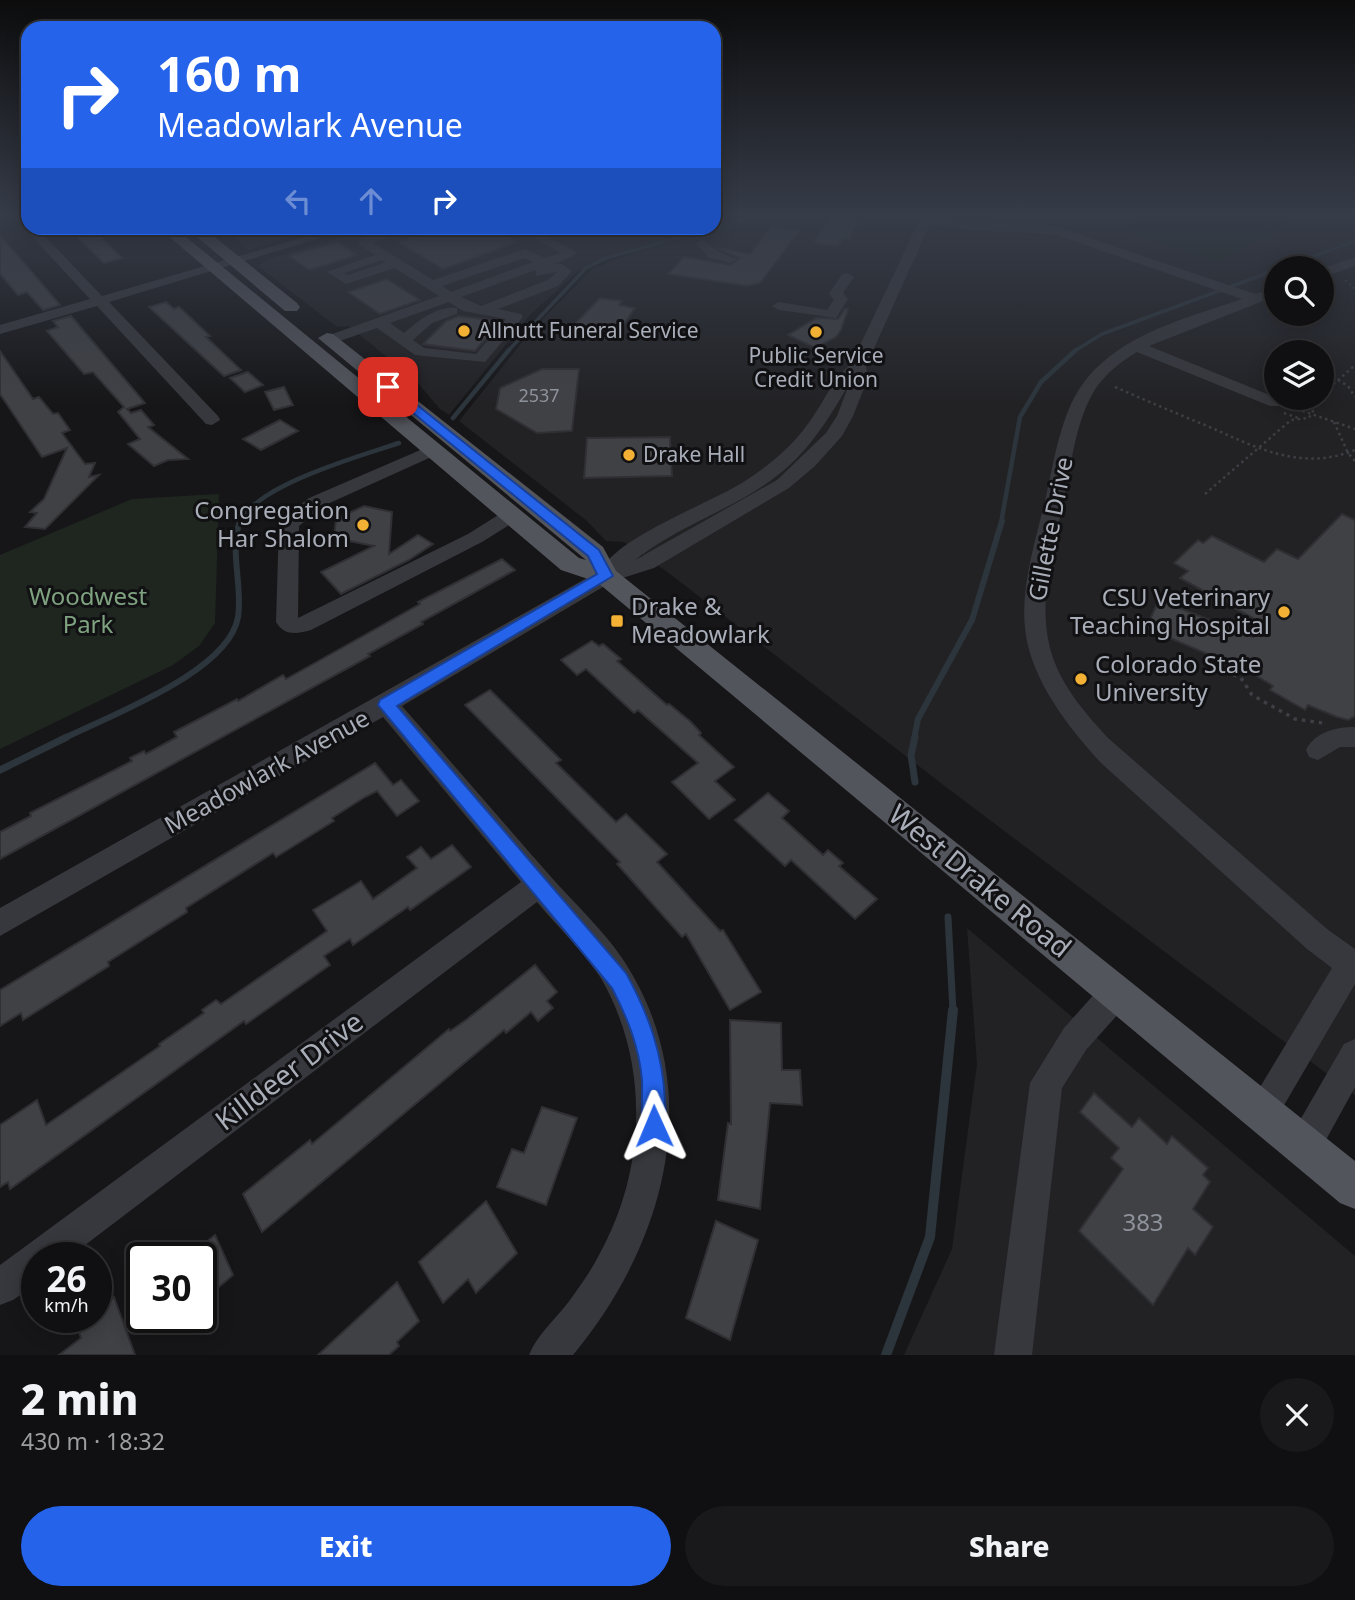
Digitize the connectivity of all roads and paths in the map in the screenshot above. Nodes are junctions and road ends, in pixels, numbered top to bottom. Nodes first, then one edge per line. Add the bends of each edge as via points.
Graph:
1 (77, 278) edge
2 (179, 278) edge
3 (226, 278) edge
4 (257, 278) edge
5 (420, 278) edge
6 (450, 278) edge
7 (520, 278) edge
8 (558, 278) edge
9 (846, 278) edge
10 (900, 278) edge
11 (1197, 278) edge
12 (1343, 279) dead end
13 (430, 285) junction
14 (1355, 289) edge
15 (1264, 295) edge
16 (1264, 296) edge
17 (99, 302) junction
18 (464, 305) junction
19 (779, 306) dead end
20 (379, 322) junction
21 (0, 330) edge
22 (329, 340) junction
23 (405, 340) junction
24 (1136, 346) junction
25 (1355, 365) edge
26 (1338, 380) junction
27 (1334, 382) edge
28 (1115, 387) dead end
29 (1264, 394) edge
30 (1355, 397) edge
31 (1307, 410) edge
32 (1307, 410) edge
33 (1313, 412) junction
34 (212, 419) dead end
35 (1334, 422) junction
36 (1355, 429) edge
37 (1258, 448) junction
38 (432, 450) junction
39 (1355, 450) edge
40 (1348, 453) junction
41 (1355, 461) edge
42 (481, 462) junction
43 (1205, 494) dead end
44 (510, 516) junction
45 (606, 576) junction
46 (1218, 667) dead end
47 (386, 705) junction
48 (1350, 736) edge
49 (1318, 750) dead end
50 (540, 884) junction
51 (0, 923) edge
52 (1353, 966) edge
53 (1117, 992) junction
54 (1355, 1055) edge
55 (1261, 1112) junction
56 (1304, 1146) junction
57 (1355, 1188) edge
58 (61, 1242) edge
59 (21, 1272) edge
60 (0, 1287) edge
61 (548, 1355) edge
62 (1013, 1355) edge

1 - 17 street
2 - 17 street
3 - 38 main road, West Drake Road
4 - 22 main road, West Drake Road
5 - 13 street
6 - 13 street
7 - 18 street
8 - 18 street via 552,284
9 - 19 street via 831,315
10 - 45 street, Meadowlark Avenue via 858,366 860,378 845,416 833,436 801,469 736,513 648,562
11 - 15 street
12 - 14 path
13 - 18 street
16 - 24 street, Gillette Drive
17 - 21 street
17 - 34 street
18 - 20 street
18 - 23 street via 427,320
18 - 23 street via 516,317 480,359 421,352
20 - 22 street
20 - 23 street
22 - 42 main road, West Drake Road
24 - 29 street
24 - 52 street, Gillette Drive via 1097,377 1075,415 1035,594 1040,652 1056,688 1082,727 1110,756
25 - 26 path
26 - 27 path
26 - 30 path
28 - 37 path
31 - 33 path
32 - 33 path
33 - 35 path
33 - 37 path via 1309,418 1291,420
35 - 36 path
35 - 40 path
37 - 40 path via 1298,460
37 - 43 path
38 - 42 main road via 453,449
38 - 44 main road, West Drake Road
38 - 44 street via 316,502 289,524 287,622 303,625
39 - 40 path
40 - 41 path
42 - 45 main road, West Drake Road via 594,553
44 - 45 main road, West Drake Road via 570,564
45 - 47 street, Meadowlark Avenue
45 - 53 main road, West Drake Road
46 - 48 path via 1241,678 1252,695 1295,719 1317,720
47 - 50 street
47 - 51 street, Meadowlark Avenue
48 - 49 street via 1328,741
50 - 58 street, Killdeer Drive
50 - 61 street via 611,968 632,1004 647,1046 654,1126 644,1187 615,1265 585,1313
52 - 55 street, Gillette Drive
53 - 55 main road, West Drake Road
53 - 62 street via 1075,1038 1046,1083
54 - 56 street
55 - 56 main road, West Drake Road
56 - 57 main road, West Drake Road
59 - 60 street, Killdeer Drive

